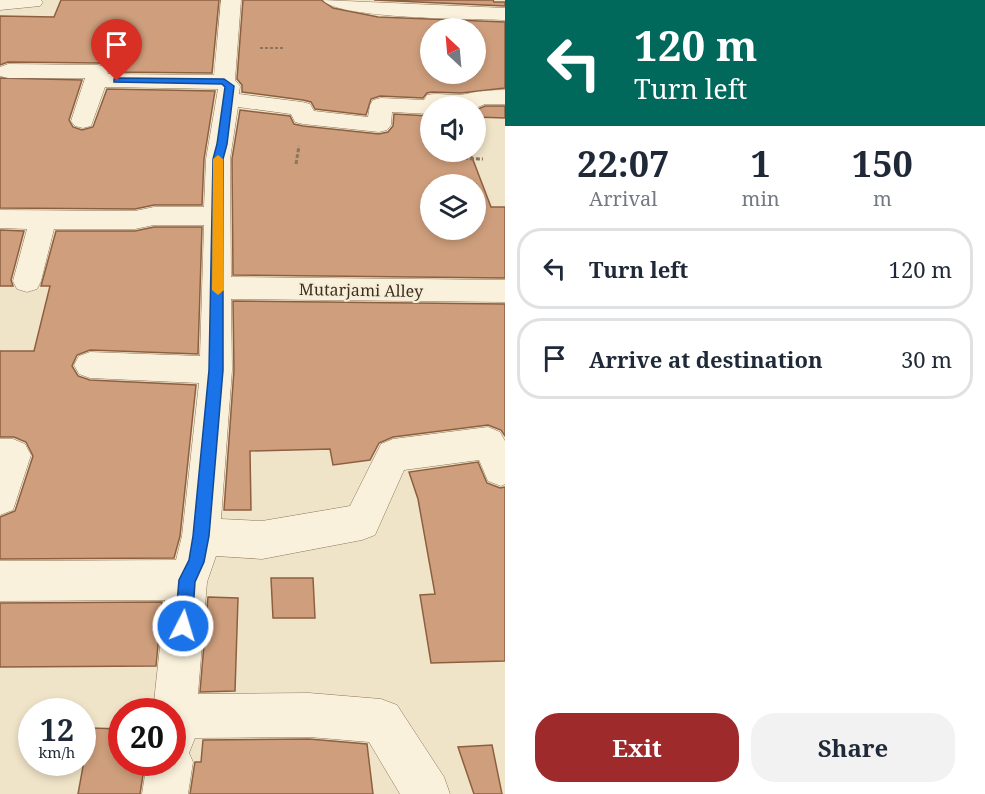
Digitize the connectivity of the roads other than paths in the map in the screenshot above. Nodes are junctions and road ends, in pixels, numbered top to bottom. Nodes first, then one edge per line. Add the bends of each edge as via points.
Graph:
1 (231, 0) edge
2 (333, 0) edge
3 (33, 2) dead end
4 (0, 3) edge
5 (422, 5) edge
6 (505, 14) edge
7 (8, 71) dead end
8 (96, 80) junction
9 (226, 90) junction
10 (486, 97) edge
11 (505, 97) edge
12 (420, 107) edge
13 (82, 121) dead end
14 (219, 216) junction
15 (0, 219) edge
16 (43, 219) junction
17 (27, 281) dead end
18 (218, 288) junction
19 (505, 291) edge
20 (90, 365) dead end
21 (216, 370) junction
22 (0, 455) edge
23 (501, 469) dead end
24 (0, 498) edge
25 (201, 536) junction
26 (187, 580) junction
27 (0, 581) edge
28 (177, 698) edge
29 (186, 728) edge
30 (168, 776) edge
31 (165, 794) edge
32 (427, 794) edge

1 - 9 lane
2 - 5 lane via 352,6
3 - 4 lane
5 - 6 lane
7 - 8 lane via 98,72
8 - 9 lane
8 - 13 lane
9 - 12 lane via 302,109 303,117 379,125 381,105
9 - 14 lane via 218,159
10 - 11 lane
14 - 16 lane
14 - 18 lane
15 - 16 lane
16 - 17 lane
18 - 19 lane, Mutarjami Alley
18 - 21 lane
20 - 21 lane
21 - 25 lane
22 - 24 lane via 13,455
23 - 25 lane via 488,442 393,455 362,522 262,540
25 - 26 lane via 196,562
26 - 27 lane
26 - 28 lane
29 - 32 lane via 309,715 381,721
30 - 31 lane

